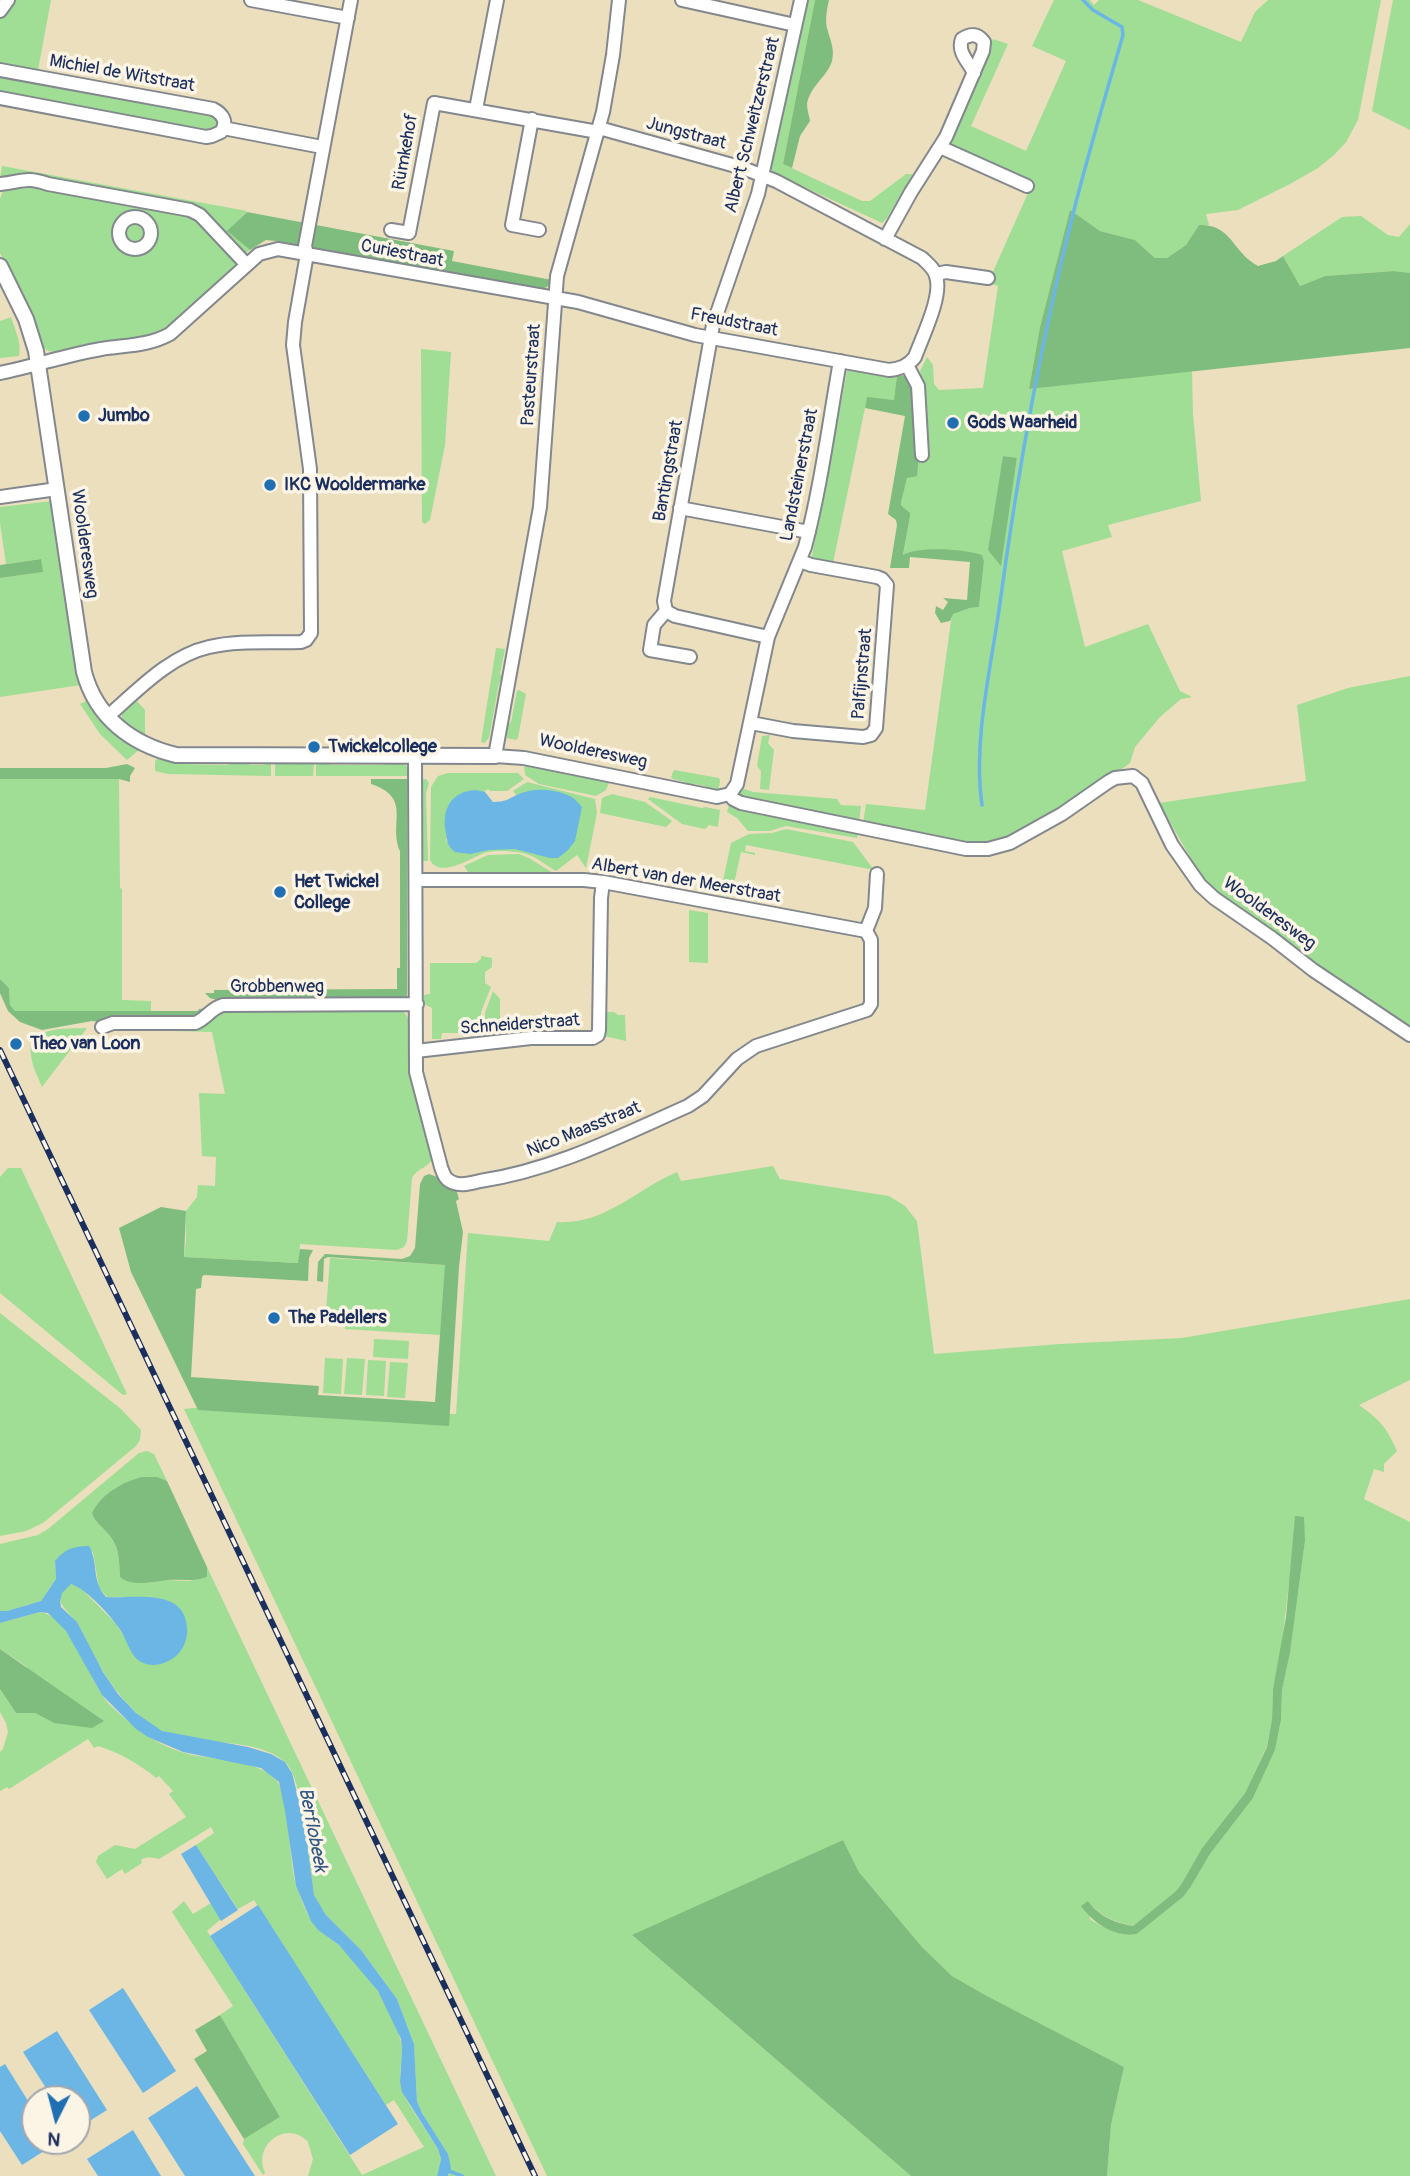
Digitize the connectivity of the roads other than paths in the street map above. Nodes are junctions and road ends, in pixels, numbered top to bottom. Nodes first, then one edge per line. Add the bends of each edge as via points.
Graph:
1 (8, 0) edge
2 (251, 0) edge
3 (351, 0) edge
4 (497, 0) edge
5 (619, 0) edge
6 (682, 0) edge
7 (801, 0) edge
8 (0, 12) edge
9 (348, 18) junction
10 (795, 25) junction
11 (0, 70) edge
12 (974, 73) dead end
13 (0, 98) edge
14 (476, 109) junction
15 (532, 119) junction
16 (223, 128) junction
17 (598, 130) junction
18 (322, 147) junction
19 (940, 147) junction
20 (762, 176) junction
21 (0, 184) edge
22 (1027, 186) dead end
23 (141, 201) junction
24 (138, 218) dead end
25 (391, 230) dead end
26 (539, 230) dead end
27 (886, 239) junction
28 (307, 254) junction
29 (247, 265) junction
30 (0, 266) edge
31 (936, 274) junction
32 (988, 278) dead end
33 (555, 299) junction
34 (710, 338) junction
35 (840, 361) junction
36 (39, 365) junction
37 (907, 365) junction
38 (0, 373) edge
39 (922, 455) dead end
40 (57, 489) junction
41 (0, 497) edge
42 (680, 508) junction
43 (809, 531) junction
44 (800, 561) junction
45 (666, 611) junction
46 (768, 637) junction
47 (690, 657) dead end
48 (107, 717) junction
49 (751, 723) junction
50 (415, 755) junction
51 (495, 756) junction
52 (730, 794) junction
53 (877, 874) dead end
54 (416, 880) junction
55 (603, 882) junction
56 (866, 931) junction
57 (417, 1004) junction
58 (102, 1027) dead end
59 (1410, 1035) edge
60 (416, 1051) junction

1 - 8 street
2 - 9 street
3 - 9 street
4 - 14 street
5 - 17 street, Pasteurstraat
6 - 10 street
7 - 10 street, Albert Schweitzerstraat
9 - 18 street
10 - 20 street, Albert Schweitzerstraat
11 - 16 street, Michiel de Witstraat via 213,109 222,115
12 - 19 street
13 - 16 street via 206,136
14 - 15 street, Rümkehof
14 - 25 street, Rümkehof via 434,103 409,233
15 - 17 street, Rümkehof
15 - 26 street via 512,225
16 - 18 street
17 - 20 street, Jungstraat
17 - 33 street, Pasteurstraat via 557,276
18 - 28 street
19 - 22 street
19 - 27 street
20 - 27 street
20 - 34 street, Albert Schweitzerstraat
21 - 23 street via 35,179
23 - 24 street
23 - 29 street via 190,209 200,215
27 - 31 street via 922,258
28 - 29 street, Curiestraat via 270,250
28 - 33 street, Curiestraat
28 - 48 street via 293,345 311,477 309,636 301,642 205,648 178,659
29 - 36 street, Curiestraat via 162,339
30 - 36 street, Woolderesweg via 26,319
31 - 32 street
31 - 37 street via 937,296 915,357
33 - 34 street, Freudstraat
33 - 51 street, Pasteurstraat via 540,507
34 - 35 street, Freudstraat
34 - 42 street, Bantingstraat
35 - 37 street, Freudstraat via 889,370
35 - 43 street, Landsteinerstraat
36 - 38 street, Curiestraat
36 - 40 street, Woolderesweg
37 - 39 street via 918,386
40 - 41 street
40 - 48 street, Woolderesweg via 84,672
42 - 43 street
42 - 45 street, Bantingstraat via 663,601
43 - 44 street, Landsteinerstraat
44 - 46 street, Landsteinerstraat
44 - 49 street, Palfijnstraat via 877,577 887,585 876,728 863,737
45 - 46 street
45 - 47 street, Bantingstraat via 654,625 650,650
46 - 49 street, Landsteinerstraat
48 - 50 street, Woolderesweg via 144,744 176,755
49 - 52 street, Landsteinerstraat via 737,784
50 - 51 street, Woolderesweg
50 - 54 street, Nico Maasstraat
51 - 52 street, Woolderesweg via 717,797
52 - 59 street, Woolderesweg via 741,803 966,849 988,849 1010,843 1115,778 1133,776 1142,783 1171,845 1200,885
53 - 56 street, Nico Maasstraat via 876,908
54 - 55 street, Albert van der Meerstraat
54 - 57 street, Nico Maasstraat
55 - 56 street, Albert van der Meerstraat
55 - 60 street, Schneiderstraat via 598,1035
56 - 60 street, Nico Maasstraat via 871,940 871,1004 867,1010 756,1046 688,1107 547,1167 458,1185 445,1178 418,1084
57 - 58 street, Grobbenweg via 223,1005 195,1023 113,1023
57 - 60 street, Nico Maasstraat

